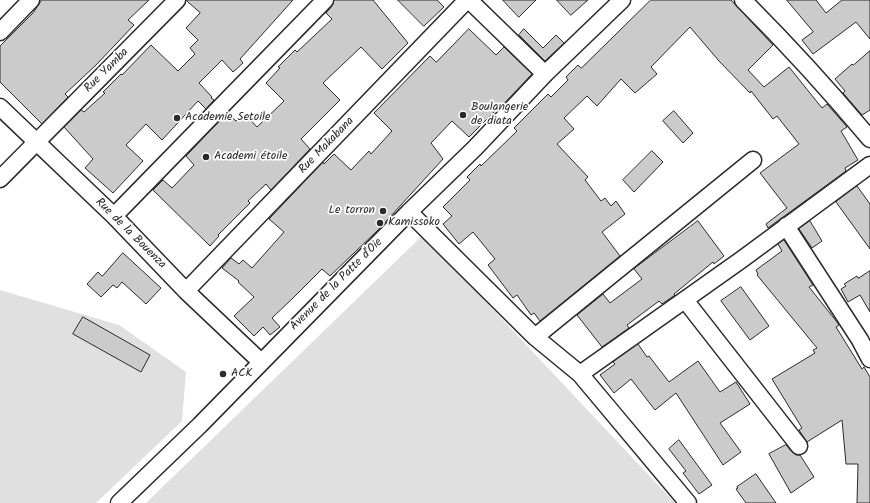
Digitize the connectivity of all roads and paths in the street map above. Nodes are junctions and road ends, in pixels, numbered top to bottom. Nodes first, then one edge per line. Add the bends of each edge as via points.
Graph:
1 (31, 0) edge
2 (177, 0) edge
3 (325, 0) edge
4 (468, 0) edge
5 (622, 0) edge
6 (743, 0) edge
7 (0, 32) edge
8 (545, 74) junction
9 (0, 107) edge
10 (870, 139) edge
11 (36, 141) junction
12 (753, 160) dead end
13 (870, 165) edge
14 (0, 179) edge
15 (409, 212) junction
16 (114, 216) junction
17 (786, 226) junction
18 (186, 291) junction
19 (685, 300) junction
20 (535, 337) junction
21 (870, 359) edge
22 (261, 362) junction
23 (580, 374) junction
24 (799, 446) dead end
25 (119, 503) edge
26 (688, 503) edge

1 - 7 street
2 - 11 street, Rue Yamba
3 - 16 street
4 - 8 street
4 - 18 street, Rue Makabana
5 - 8 street, Avenue de la Patte d'Oie
6 - 10 street via 836,98
8 - 15 street, Avenue de la Patte d'Oie via 475,148
9 - 11 street, Rue de la Bouenza
11 - 14 street, Rue Yamba
11 - 16 street, Rue de la Bouenza
12 - 20 street
13 - 17 street
15 - 20 street
15 - 22 street, Avenue de la Patte d'Oie
16 - 18 street, Rue de la Bouenza
17 - 19 street
17 - 21 street
18 - 22 street, Rue de la Bouenza
19 - 23 street
19 - 24 street
20 - 23 street
22 - 25 street, Avenue de la Patte d'Oie
23 - 26 street

